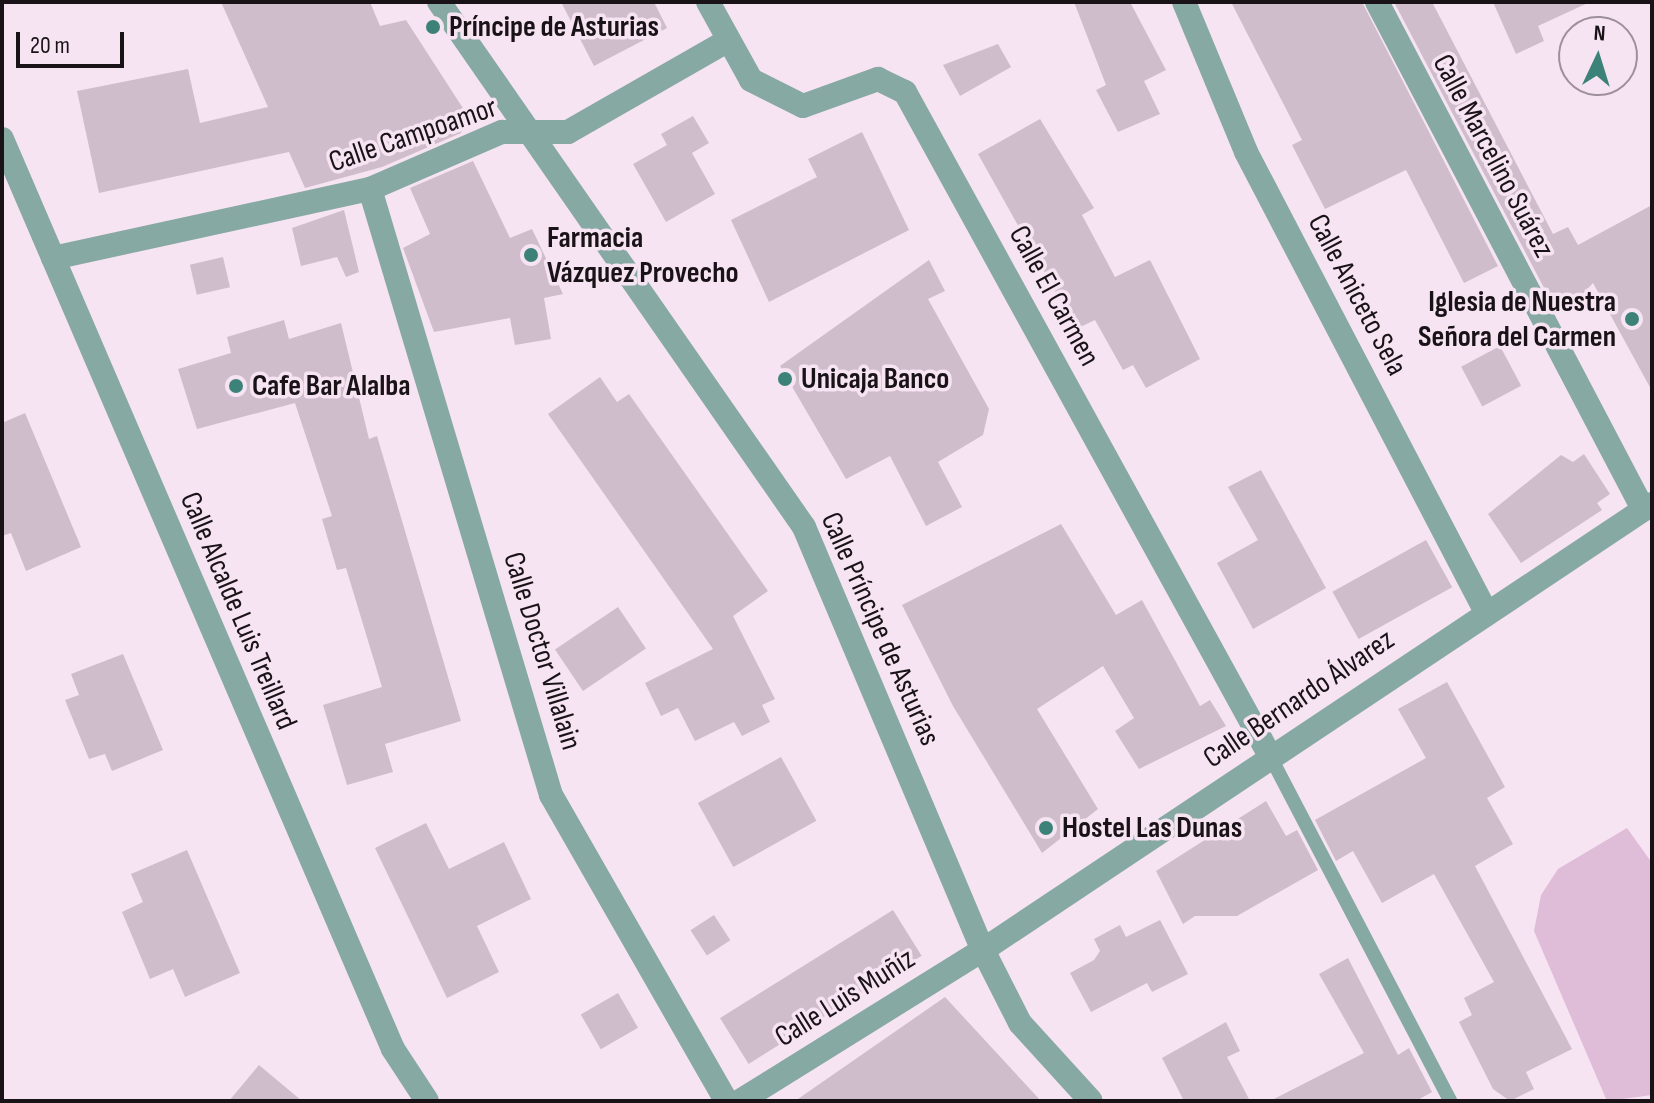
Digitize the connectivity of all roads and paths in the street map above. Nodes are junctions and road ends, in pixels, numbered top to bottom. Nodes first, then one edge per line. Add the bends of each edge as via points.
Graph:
1 (439, 2) edge
2 (708, 2) edge
3 (1184, 2) edge
4 (1377, 2) edge
5 (727, 41) junction
6 (534, 132) junction
7 (2, 139) edge
8 (370, 189) junction
9 (53, 258) junction
10 (1648, 506) edge
11 (1486, 612) junction
12 (1270, 756) junction
13 (983, 950) junction
14 (427, 1101) edge
15 (726, 1101) edge
16 (740, 1101) edge
17 (1091, 1101) edge
18 (1450, 1101) edge

1 - 6 street, Calle Príncipe de Asturias
2 - 5 street, Calle El Carmen
3 - 11 street, Calle Aniceto Sela via 1246,152
4 - 10 street, Calle Marcelino Suárez
5 - 6 street, Calle Campoamor via 568,132
5 - 12 street, Calle El Carmen via 751,80 803,106 878,79 905,92
6 - 8 street, Calle Campoamor via 502,132
6 - 13 street, Calle Príncipe de Asturias via 804,527
7 - 9 street, Calle Alcalde Luis Treillard
8 - 9 street, Calle Campoamor
8 - 15 street, Calle Doctor Villalain via 551,795
9 - 14 street, Calle Alcalde Luis Treillard via 393,1049
10 - 11 street, Calle Bernardo Álvarez
11 - 12 street, Calle Bernardo Álvarez
12 - 13 street, Calle Bernardo Álvarez
12 - 18 lane
13 - 16 street, Calle Luis Muñíz
13 - 17 street, Calle Príncipe de Asturias via 1020,1023

